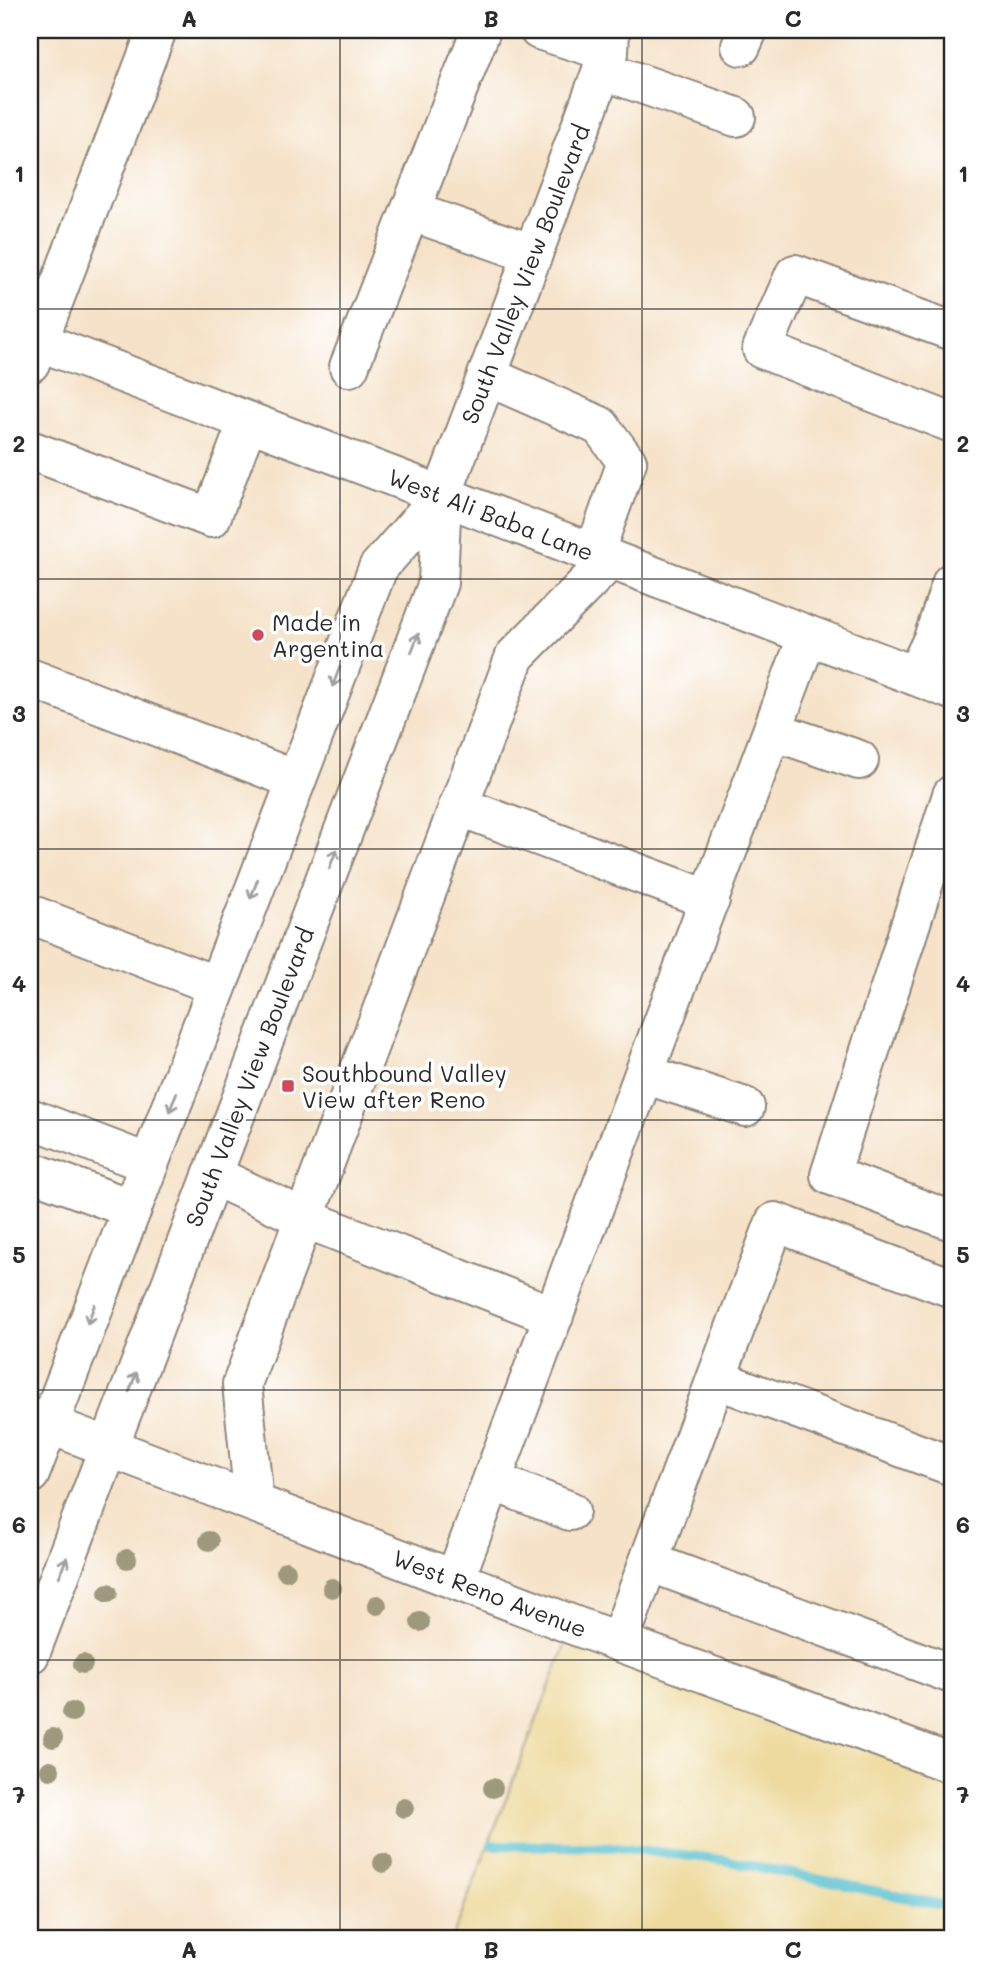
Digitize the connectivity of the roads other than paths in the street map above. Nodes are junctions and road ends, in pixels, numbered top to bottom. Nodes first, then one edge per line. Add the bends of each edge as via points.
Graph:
1 (157, 30) edge
2 (481, 30) edge
3 (539, 30) edge
4 (613, 45) edge
5 (736, 117) dead end
6 (410, 211) junction
7 (533, 254) junction
8 (952, 331) edge
9 (32, 348) edge
10 (349, 367) dead end
11 (487, 376) junction
12 (248, 421) junction
13 (952, 423) edge
14 (30, 450) edge
15 (442, 495) junction
16 (602, 557) junction
17 (952, 582) edge
18 (808, 635) junction
19 (915, 676) junction
20 (30, 678) edge
21 (952, 690) edge
22 (772, 732) junction
23 (859, 760) dead end
24 (296, 780) junction
25 (951, 803) edge
26 (458, 806) junction
27 (710, 900) junction
28 (30, 914) edge
29 (217, 986) junction
30 (645, 1074) junction
31 (745, 1107) dead end
32 (30, 1118) edge
33 (149, 1164) junction
34 (212, 1175) junction
35 (33, 1181) edge
36 (132, 1209) junction
37 (304, 1218) junction
38 (952, 1221) edge
39 (952, 1289) edge
40 (554, 1316) junction
41 (716, 1379) junction
42 (39, 1420) edge
43 (108, 1446) junction
44 (952, 1466) edge
45 (30, 1474) edge
46 (492, 1481) junction
47 (254, 1502) junction
48 (570, 1511) dead end
49 (649, 1562) junction
50 (455, 1579) junction
51 (619, 1642) junction
52 (30, 1654) edge
53 (952, 1674) edge
54 (952, 1765) edge

1 - 9 main road
2 - 6 main road
3 - 4 main road
4 - 5 main road
4 - 7 main road, South Valley View Boulevard
6 - 7 main road
6 - 10 main road
7 - 11 main road, South Valley View Boulevard
8 - 13 main road via 795,274 762,349
9 - 12 main road, West Ali Baba Lane
11 - 15 main road, South Valley View Boulevard
11 - 16 main road via 600,426 627,462
12 - 14 main road via 211,518
12 - 15 main road, West Ali Baba Lane
15 - 16 main road, West Ali Baba Lane
15 -> 24 main road, South Valley View Boulevard via 378,568
34 -> 15 main road, South Valley View Boulevard via 438,583
16 - 18 main road, West Ali Baba Lane
16 - 26 main road via 515,656
17 - 19 main road
18 - 19 main road, West Ali Baba Lane
18 - 22 main road
19 - 21 main road, West Ali Baba Lane
20 - 24 main road
22 - 23 main road
22 - 27 main road
24 -> 29 main road, South Valley View Boulevard
25 - 38 main road via 830,1175
26 - 27 main road
26 - 37 main road
27 - 30 main road
28 - 29 main road
29 -> 33 main road, South Valley View Boulevard
30 - 31 main road
30 - 40 main road
32 - 33 main road
33 - 36 main road, South Valley View Boulevard
34 - 37 main road
43 -> 34 main road, South Valley View Boulevard
35 - 36 main road
36 -> 42 main road, South Valley View Boulevard
37 - 40 main road
37 - 47 main road via 242,1384
39 - 41 main road via 775,1222
40 - 46 main road
41 - 44 main road
41 - 49 main road
42 - 43 main road, West Reno Avenue
42 - 45 main road, South Valley View Boulevard
43 - 47 main road, West Reno Avenue
52 -> 43 main road, South Valley View Boulevard
46 - 48 main road
46 - 50 main road
47 - 50 main road, West Reno Avenue
49 - 51 main road
49 - 53 main road
50 - 51 main road, West Reno Avenue
51 - 54 main road, West Reno Avenue

